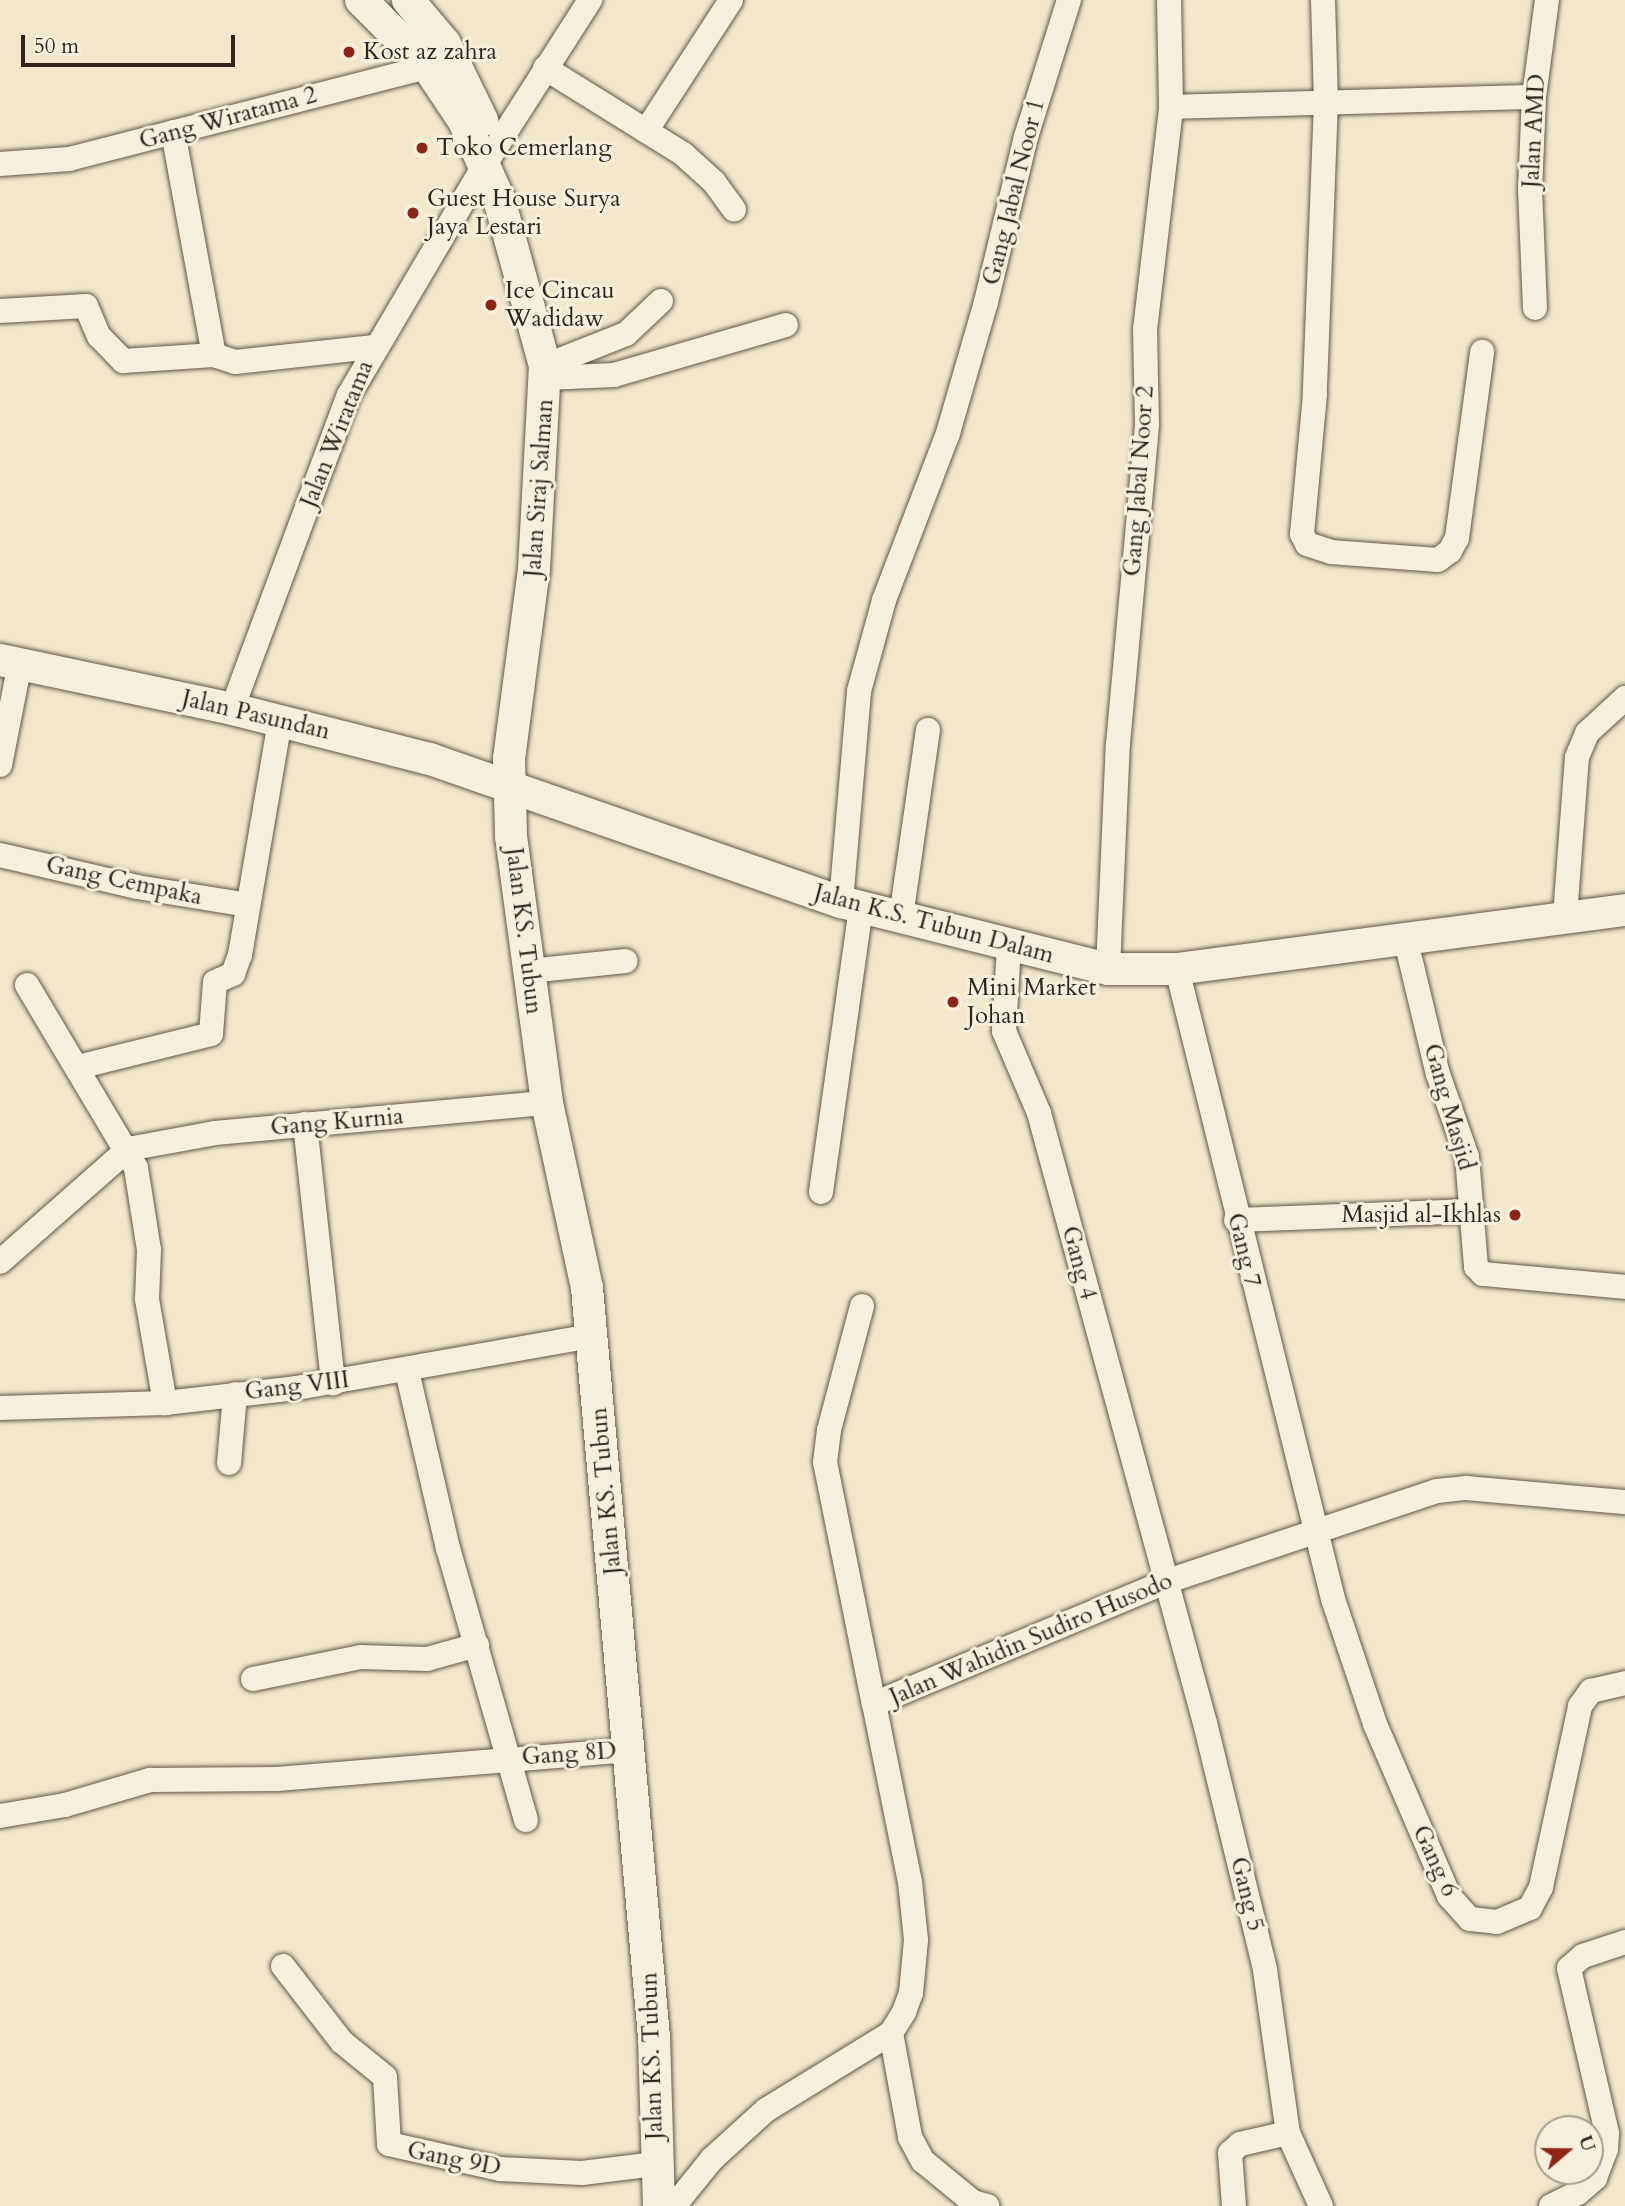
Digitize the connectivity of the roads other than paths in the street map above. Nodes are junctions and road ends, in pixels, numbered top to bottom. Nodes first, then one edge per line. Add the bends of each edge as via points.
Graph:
1 (361, 0) edge
2 (408, 0) edge
3 (590, 0) edge
4 (731, 0) edge
5 (1069, 0) edge
6 (1169, 0) edge
7 (1323, 0) edge
8 (1547, 0) edge
9 (441, 64) junction
10 (545, 68) junction
11 (1534, 97) junction
12 (1326, 101) junction
13 (1171, 107) junction
14 (646, 131) junction
15 (173, 132) junction
16 (488, 159) junction
17 (0, 164) edge
18 (734, 210) dead end
19 (661, 301) dead end
20 (1535, 308) dead end
21 (0, 311) edge
22 (786, 325) dead end
23 (374, 347) junction
24 (1482, 352) dead end
25 (214, 355) junction
26 (545, 372) junction
27 (10, 662) edge
28 (1625, 698) edge
29 (232, 709) junction
30 (280, 720) junction
31 (928, 730) dead end
32 (0, 765) edge
33 (509, 782) junction
34 (0, 855) edge
35 (851, 904) junction
36 (248, 905) junction
37 (1625, 910) edge
38 (1565, 916) junction
39 (901, 917) junction
40 (1405, 937) junction
41 (1009, 946) junction
42 (625, 961) dead end
43 (1108, 969) junction
44 (1177, 970) junction
45 (529, 971) junction
46 (27, 985) dead end
47 (78, 1067) junction
48 (547, 1103) junction
49 (305, 1124) junction
50 (128, 1149) junction
51 (821, 1192) dead end
52 (1472, 1211) junction
53 (1236, 1220) junction
54 (0, 1262) edge
55 (1618, 1286) edge
56 (862, 1306) dead end
57 (591, 1336) junction
58 (407, 1371) junction
59 (333, 1383) junction
60 (235, 1394) junction
61 (165, 1403) junction
62 (0, 1408) edge
63 (229, 1463) dead end
64 (1625, 1502) edge
65 (1314, 1530) junction
66 (1165, 1582) junction
67 (477, 1646) junction
68 (253, 1679) dead end
69 (1625, 1683) edge
70 (874, 1704) junction
71 (630, 1750) junction
72 (508, 1759) junction
73 (0, 1816) edge
74 (526, 1820) dead end
75 (1625, 1942) edge
76 (283, 1966) dead end
77 (891, 2033) junction
78 (1288, 2133) junction
79 (655, 2164) junction
80 (980, 2204) edge
81 (659, 2206) edge
82 (674, 2206) edge
83 (1234, 2206) edge
84 (1321, 2206) edge
85 (1551, 2206) edge

1 - 9 street, Jalan Siraj Salman
2 - 9 street, Jalan Siraj Salman via 436,30
3 - 10 street, Jalan Wiratama
4 - 14 street
5 - 35 street, Gang Jabal Noor 1 via 1026,137 962,386 884,600 859,691
6 - 13 street, Gang Jabal Noor 2
7 - 12 street
8 - 11 street, Jalan AMD
9 - 15 street, Gang Wiratama 2
9 - 16 street, Jalan Siraj Salman via 464,121
10 - 14 street
10 - 16 street, Jalan Wiratama
11 - 12 street
11 - 20 street, Jalan AMD via 1531,262
12 - 13 street
12 - 24 street via 1315,394 1302,534 1307,544 1331,552 1438,560 1450,551 1457,538
13 - 43 street, Gang Jabal Noor 2 via 1145,330 1146,440 1118,744
14 - 18 street via 704,171
15 - 17 street, Gang Wiratama 2 via 69,159
15 - 25 street
16 - 23 street, Jalan Wiratama
16 - 26 street, Jalan Siraj Salman
19 - 26 street via 626,334
21 - 25 street via 86,306 99,335 123,361
22 - 26 street via 614,375
23 - 25 street via 235,362
23 - 29 street, Jalan Wiratama via 349,395
26 - 33 street, Jalan Siraj Salman via 534,569
27 - 29 street, Jalan Pasundan
27 - 32 street
28 - 38 street via 1587,733 1577,758
29 - 30 street, Jalan Pasundan
30 - 33 street, Jalan Pasundan
30 - 36 street
31 - 39 street
33 - 35 street, Jalan K.S. Tubun Dalam
33 - 45 street, Jalan KS. Tubun
34 - 36 street, Gang Cempaka via 137,887
35 - 39 street, Jalan K.S. Tubun Dalam
35 - 51 street, Gang Jabal Noor 1
36 - 47 street via 237,967 228,979 215,982 211,1034
37 - 38 street, Jalan K.S. Tubun Dalam
38 - 40 street, Jalan K.S. Tubun Dalam
39 - 41 street, Jalan K.S. Tubun Dalam
40 - 44 street, Jalan K.S. Tubun Dalam
40 - 52 street, Gang Masjid via 1438,1074 1467,1157
41 - 43 street, Jalan K.S. Tubun Dalam
41 - 66 street, Gang 4 via 1004,1031 1039,1114
42 - 45 street
43 - 44 street, Jalan K.S. Tubun Dalam
44 - 53 street, Gang 7
45 - 48 street, Jalan KS. Tubun
46 - 47 street
47 - 50 street
48 - 49 street, Gang Kurnia
48 - 57 street, Jalan KS. Tubun via 581,1252
49 - 50 street, Gang Kurnia
49 - 59 street
50 - 54 street
50 - 61 street via 142,1192 150,1259 146,1299
52 - 53 street
52 - 55 street, Gang Masjid via 1472,1255 1483,1274
53 - 65 street, Gang 7
56 - 70 street via 825,1461
57 - 58 street, Gang VIII
57 - 71 street, Jalan KS. Tubun
58 - 59 street, Gang VIII
58 - 67 street via 448,1548
59 - 60 street, Gang VIII
60 - 61 street, Gang VIII
60 - 63 street
61 - 62 street, Gang VIII
64 - 65 street, Jalan Wahidin Sudiro Husodo via 1452,1489
65 - 66 street, Jalan Wahidin Sudiro Husodo
65 - 69 street, Gang 6 via 1375,1724 1449,1896 1470,1919 1497,1922 1530,1908 1541,1887 1580,1706 1591,1691
66 - 70 street, Jalan Wahidin Sudiro Husodo
66 - 78 street, Gang 5 via 1265,1970
67 - 68 street via 427,1659 360,1657
67 - 72 street
70 - 77 street, Jalan Wahidin Sudiro Husodo via 910,1882 916,1940 911,1993
71 - 72 street, Gang 8D
71 - 79 street, Jalan KS. Tubun via 654,2037
72 - 73 street, Gang 8D via 277,1779 150,1780 65,1805
72 - 74 street
75 - 85 street via 1583,1956 1569,1968 1607,2133 1606,2149 1595,2178
76 - 79 street, Gang 9D via 342,2042 385,2077 389,2144 512,2170 582,2172
77 - 80 street via 910,2137 923,2161
77 - 82 street via 766,2110 712,2160
78 - 83 street via 1240,2144 1230,2153
78 - 84 street, Gang 5
79 - 81 street, Jalan KS. Tubun

